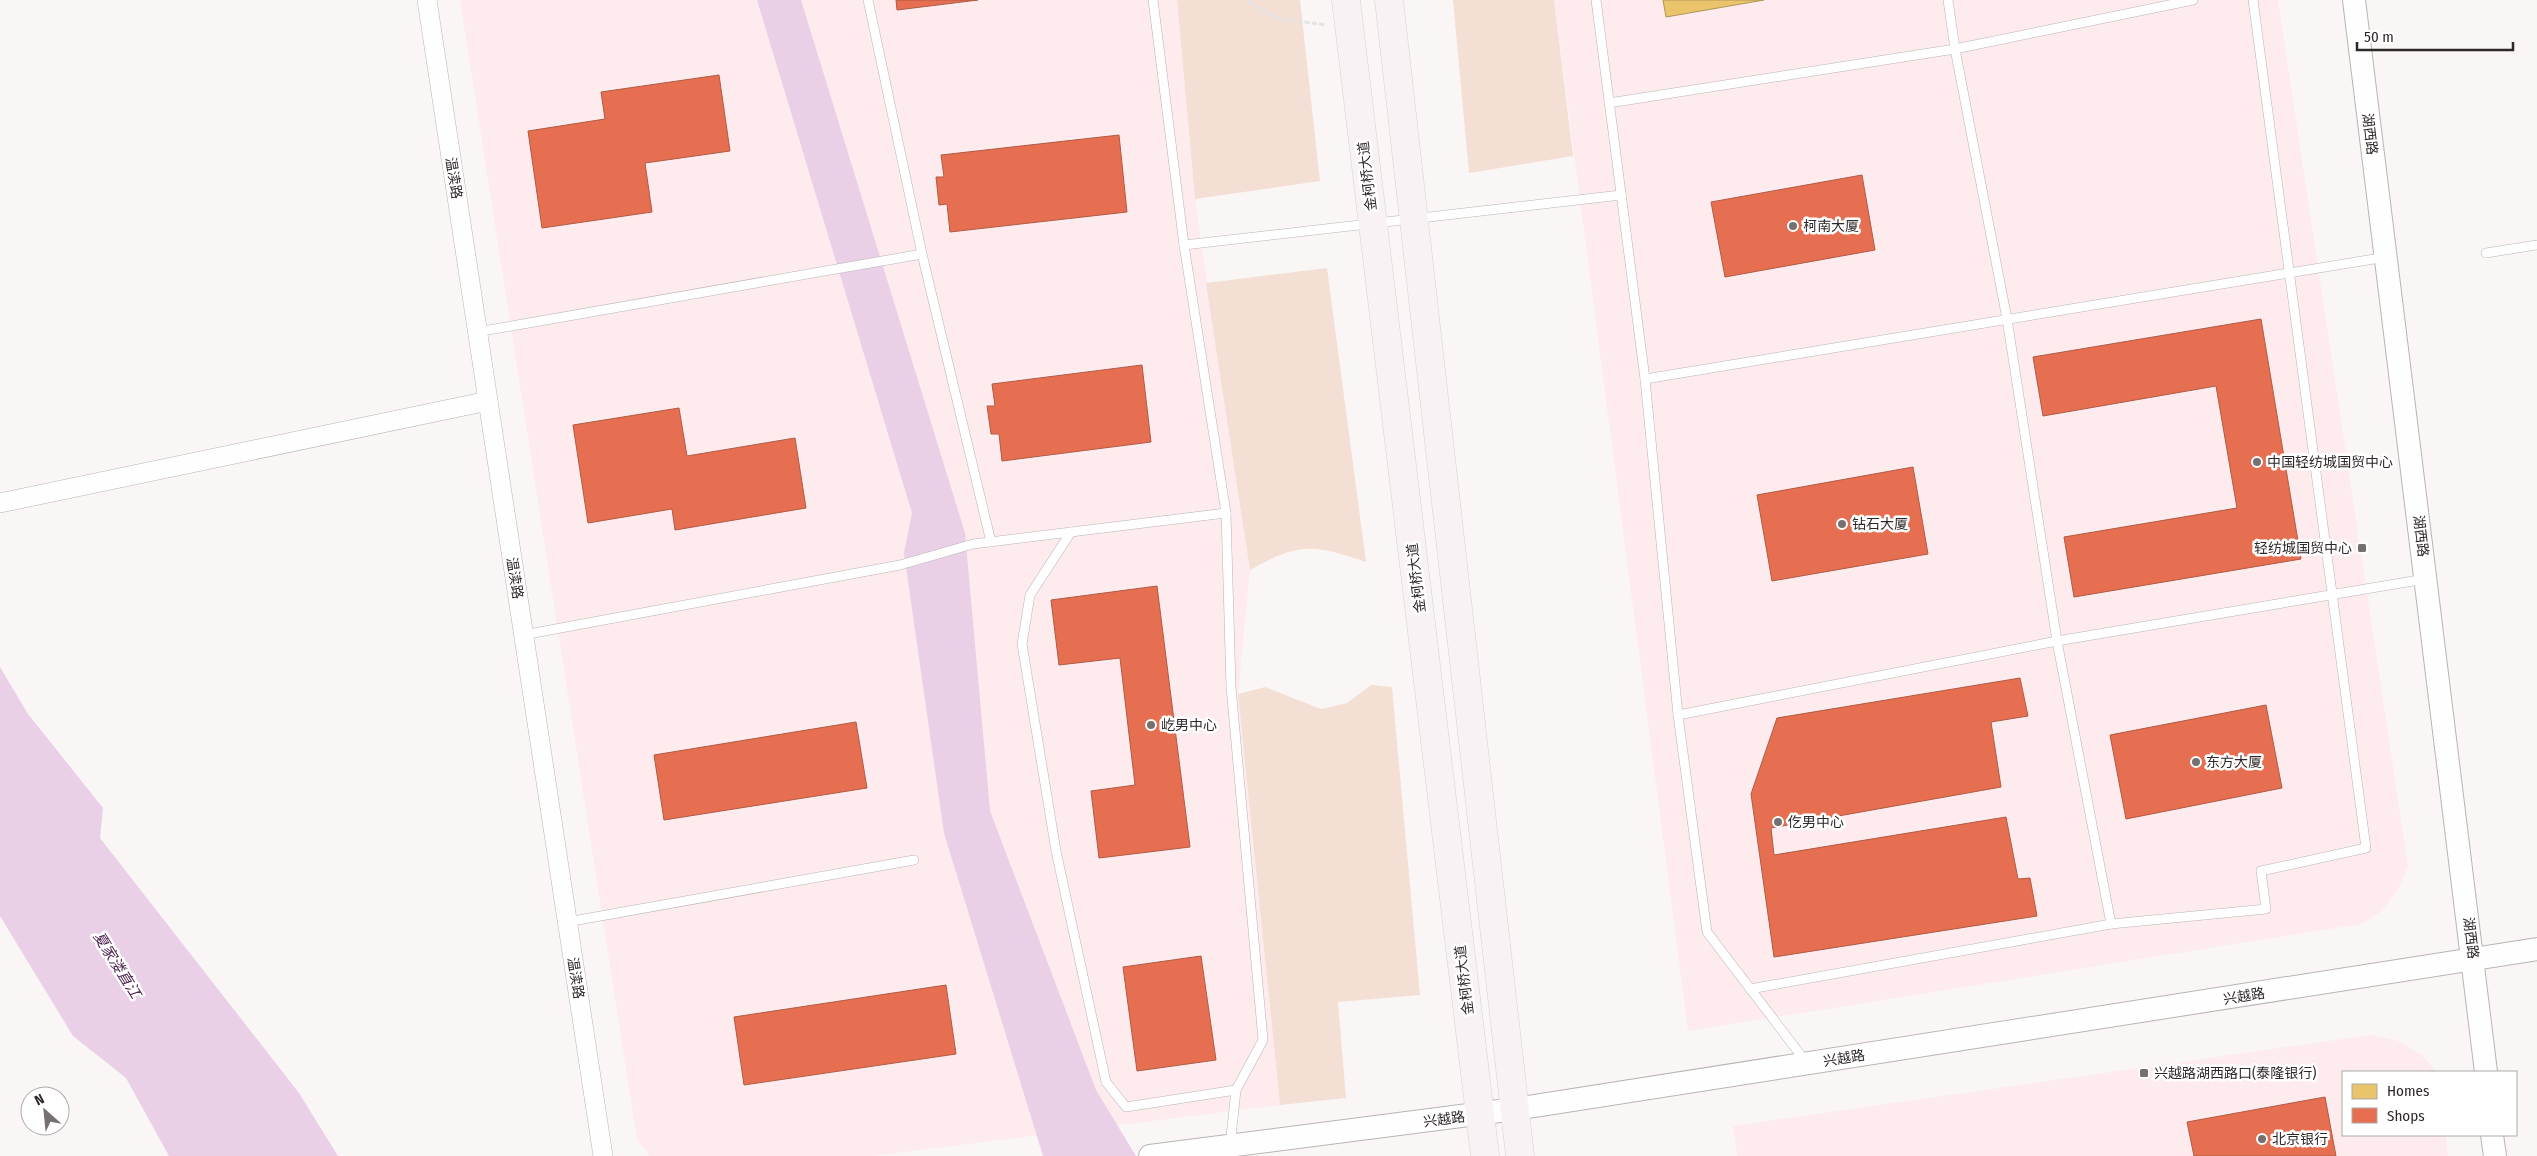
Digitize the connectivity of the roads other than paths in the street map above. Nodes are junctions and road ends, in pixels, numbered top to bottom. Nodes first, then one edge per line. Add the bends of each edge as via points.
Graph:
1 (427, 0) edge
2 (868, 0) edge
3 (1153, 0) edge
4 (1346, 0) edge
5 (1389, 0) edge
6 (1596, 0) edge
7 (1948, 0) edge
8 (2193, 0) edge
9 (2253, 0) edge
10 (2354, 0) edge
11 (1954, 49) junction
12 (1609, 103) junction
13 (1621, 195) junction
14 (1414, 220) junction
15 (1373, 225) junction
16 (1184, 245) junction
17 (2537, 245) edge
18 (2486, 253) dead end
19 (922, 254) junction
20 (2386, 257) junction
21 (2291, 272) junction
22 (2007, 319) junction
23 (477, 332) junction
24 (1645, 379) junction
25 (488, 401) junction
26 (0, 503) edge
27 (1226, 513) junction
28 (1071, 532) junction
29 (991, 542) junction
30 (2426, 579) junction
31 (2332, 595) junction
32 (523, 635) junction
33 (2057, 641) junction
34 (1678, 715) junction
35 (914, 860) dead end
36 (567, 922) junction
37 (2111, 924) junction
38 (2537, 949) edge
39 (2474, 961) junction
40 (1750, 989) junction
41 (1806, 1064) junction
42 (2486, 1071) edge
43 (1236, 1090) junction
44 (1515, 1109) junction
45 (1481, 1114) junction
46 (2492, 1136) edge
47 (1230, 1147) junction
48 (1158, 1155) edge
49 (603, 1156) edge
50 (1485, 1156) edge
51 (1520, 1156) edge
52 (2495, 1156) edge

1 - 23 street, 温渎路
2 - 19 lane
3 - 16 lane
4 - 15 main road, 金柯桥大道
5 - 14 main road
6 - 12 lane
7 - 11 lane
8 - 11 lane
9 - 21 lane
10 - 20 street, 湖西路
11 - 12 lane
11 - 22 lane
12 - 13 lane
13 - 14 lane
13 - 24 lane
14 - 15 lane
14 - 44 main road
15 - 16 lane
15 - 45 main road, 金柯桥大道
16 - 27 lane
17 - 18 lane
19 - 23 lane
19 - 29 lane
20 - 21 lane
20 - 30 street, 湖西路
21 - 22 lane
21 - 31 lane
22 - 24 lane
22 - 33 lane
23 - 25 street, 温渎路
24 - 34 lane
25 - 26 street
25 - 32 street, 温渎路
27 - 28 lane
27 - 43 lane via 1231,687 1263,1040
28 - 29 lane
28 - 43 lane via 1030,595 1022,644 1056,851 1106,1082 1126,1108
29 - 32 lane via 900,565
30 - 31 lane
30 - 39 street, 湖西路
31 - 33 lane
31 - 37 lane via 2366,848 2261,871 2266,909
32 - 36 street, 温渎路
33 - 34 lane
33 - 37 lane
34 - 40 lane via 1707,932
35 - 36 lane
36 - 49 street, 温渎路
37 - 40 lane
38 - 39 street, 兴越路
39 - 41 street, 兴越路
39 - 42 street, 湖西路
40 - 41 lane
41 - 44 street, 兴越路
43 - 47 lane
44 - 45 street, 兴越路
44 - 51 main road
45 - 47 street, 兴越路
45 - 50 main road, 金柯桥大道
46 - 52 street
47 - 48 street, 兴越路

